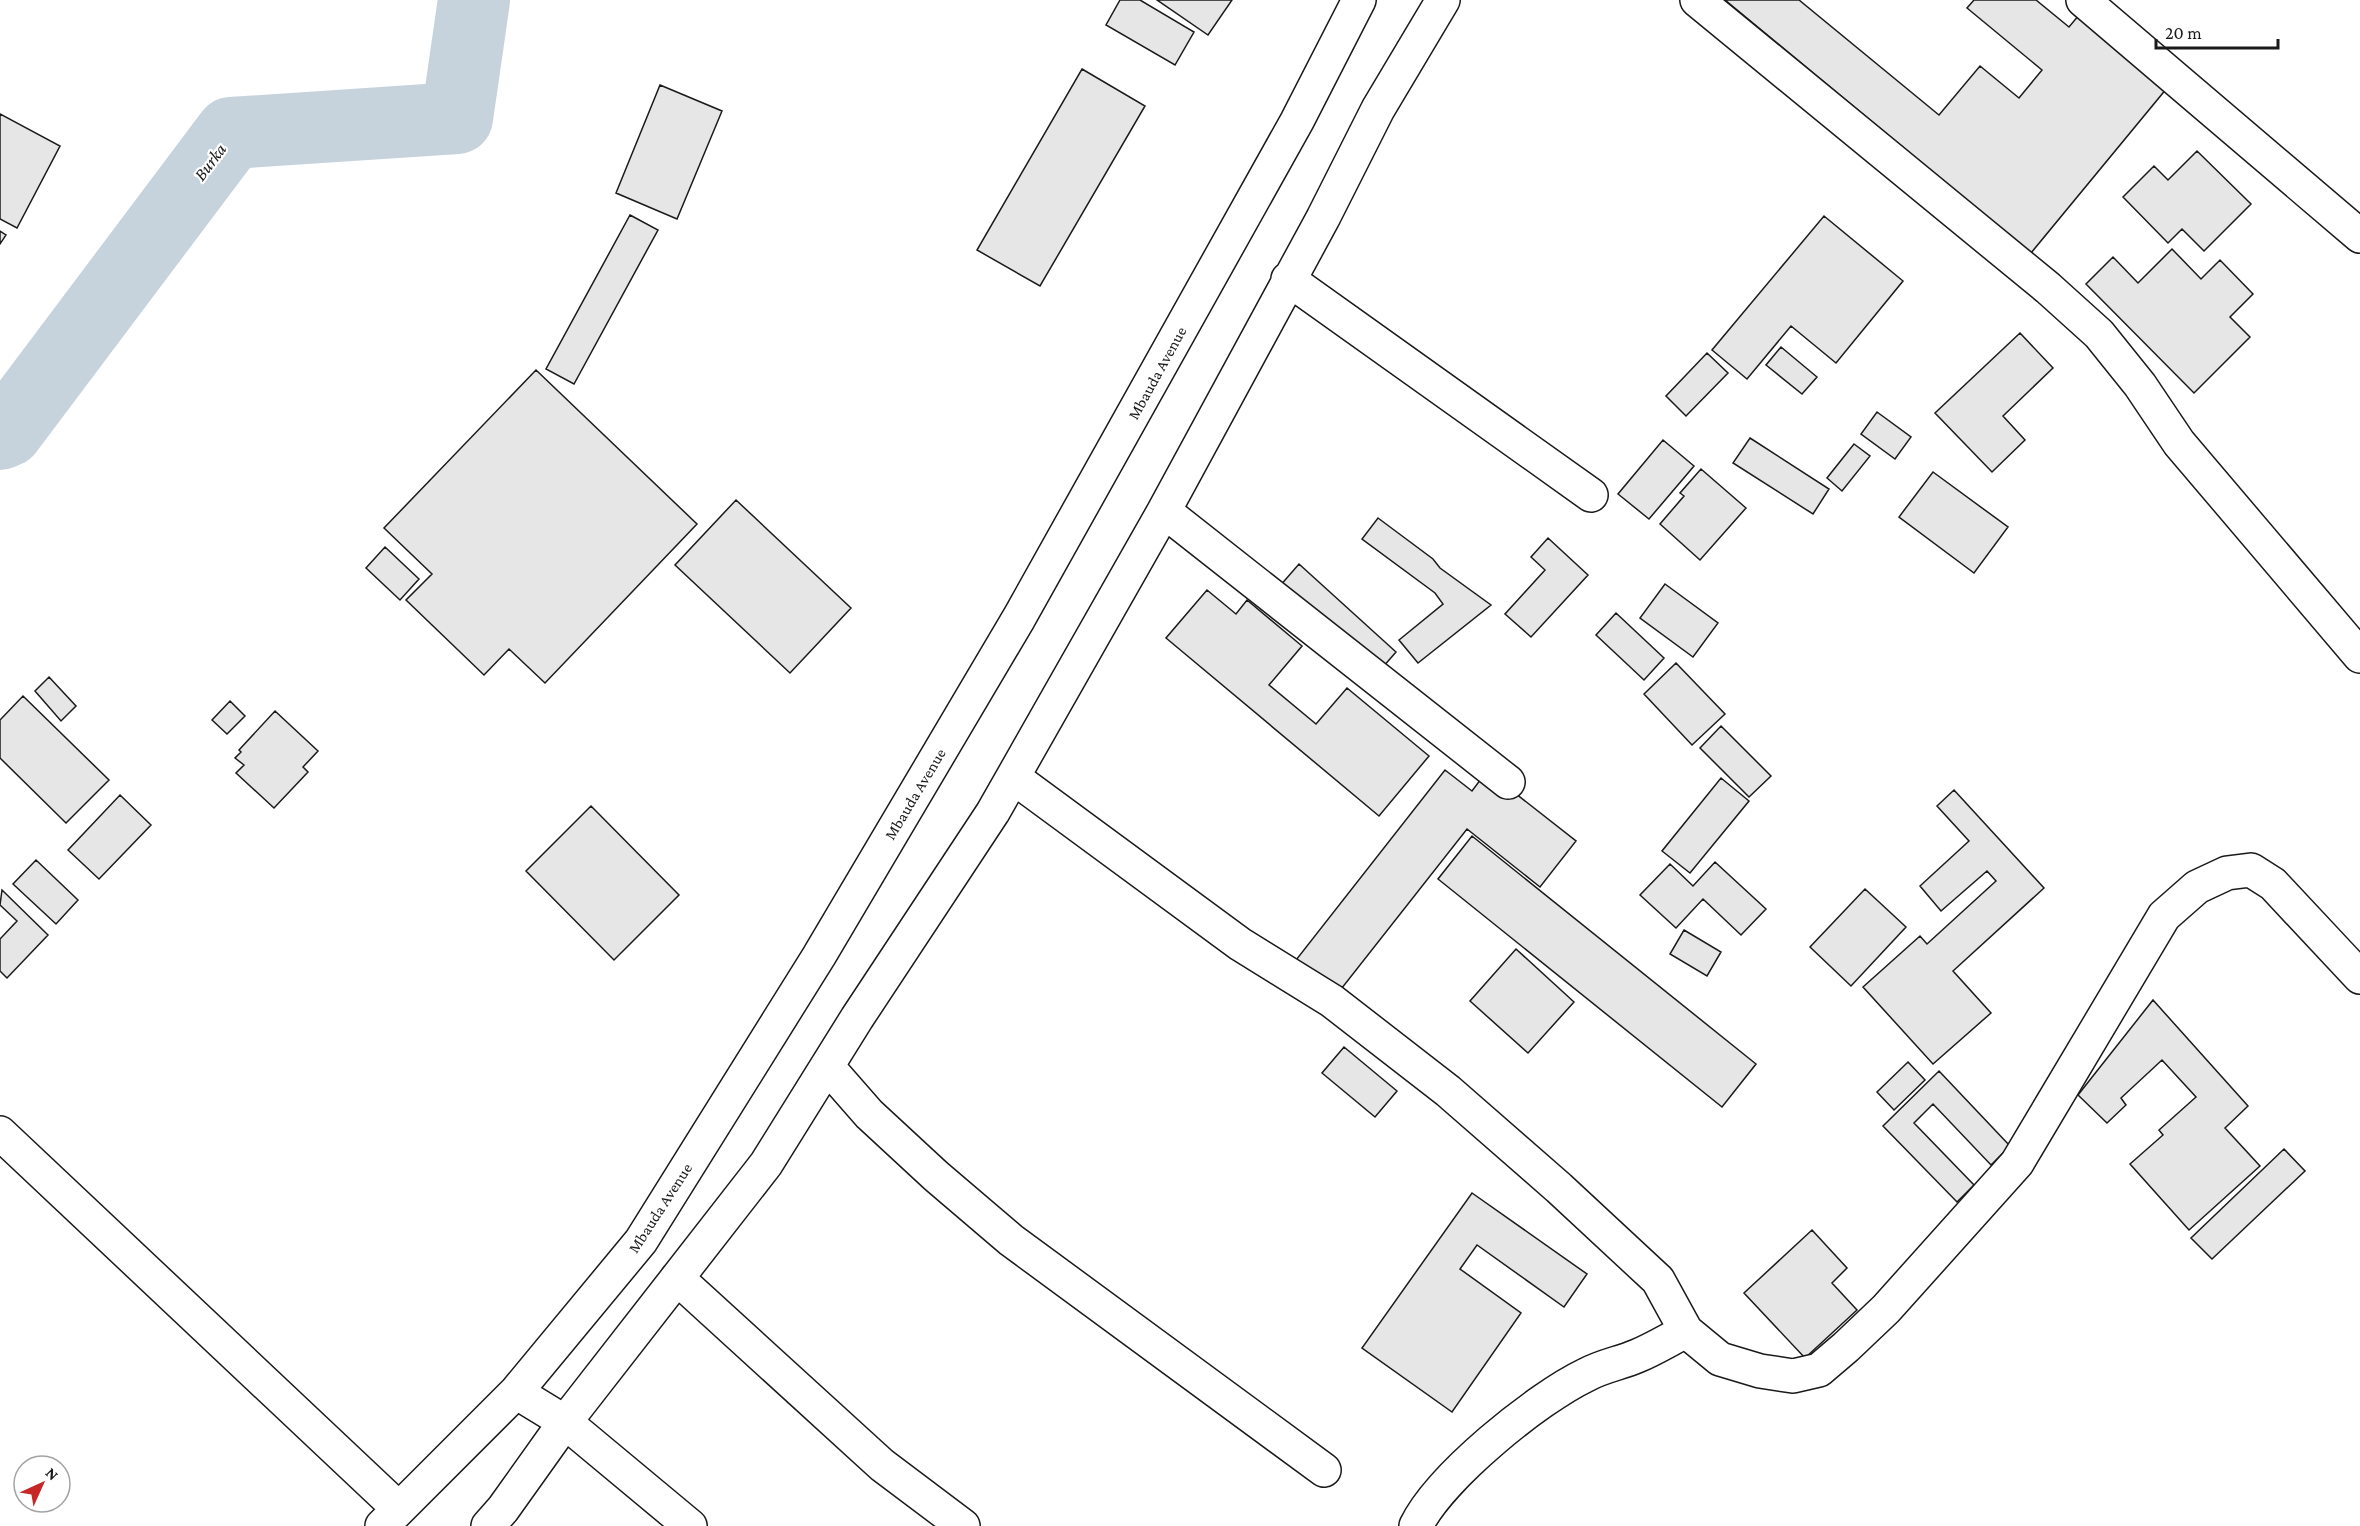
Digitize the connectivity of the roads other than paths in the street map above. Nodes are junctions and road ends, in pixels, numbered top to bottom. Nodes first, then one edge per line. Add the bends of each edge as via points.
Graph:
1 (1359, 0) edge
2 (1443, 0) edge
3 (1697, 0) edge
4 (2083, 0) edge
5 (2360, 236) edge
6 (1288, 279) junction
7 (1591, 495) dead end
8 (1164, 511) junction
9 (2360, 656) edge
10 (1013, 777) junction
11 (1508, 782) dead end
12 (2360, 977) edge
13 (827, 1066) junction
14 (0, 1133) edge
15 (677, 1278) junction
16 (1686, 1331) junction
17 (516, 1392) junction
18 (565, 1422) junction
19 (1324, 1470) dead end
20 (390, 1517) edge
21 (488, 1526) edge
22 (690, 1526) edge
23 (963, 1526) edge
24 (1416, 1526) edge

1 - 17 street, Mbauda Avenue via 1292,131 1019,618 819,956 640,1241
2 - 6 street via 1378,109
3 - 9 street via 2099,333 2179,443
4 - 5 street
6 - 7 street
6 - 8 street
8 - 10 street
8 - 11 street
10 - 13 street
10 - 16 street via 1240,944 1332,1001 1448,1091 1658,1280
12 - 16 street via 2273,885 2250,870 2227,873 2196,887 2164,915 2018,1163 1886,1309 1846,1347 1819,1370 1793,1377 1720,1359
13 - 15 street via 766,1164
13 - 19 street via 869,1114 1011,1240
14 - 20 street
15 - 18 street
15 - 23 street via 882,1465
16 - 24 street via 1638,1356 1586,1375 1534,1408 1470,1460 1425,1509
17 - 18 street
17 - 20 street, Mbauda Avenue
18 - 21 street
18 - 22 street

